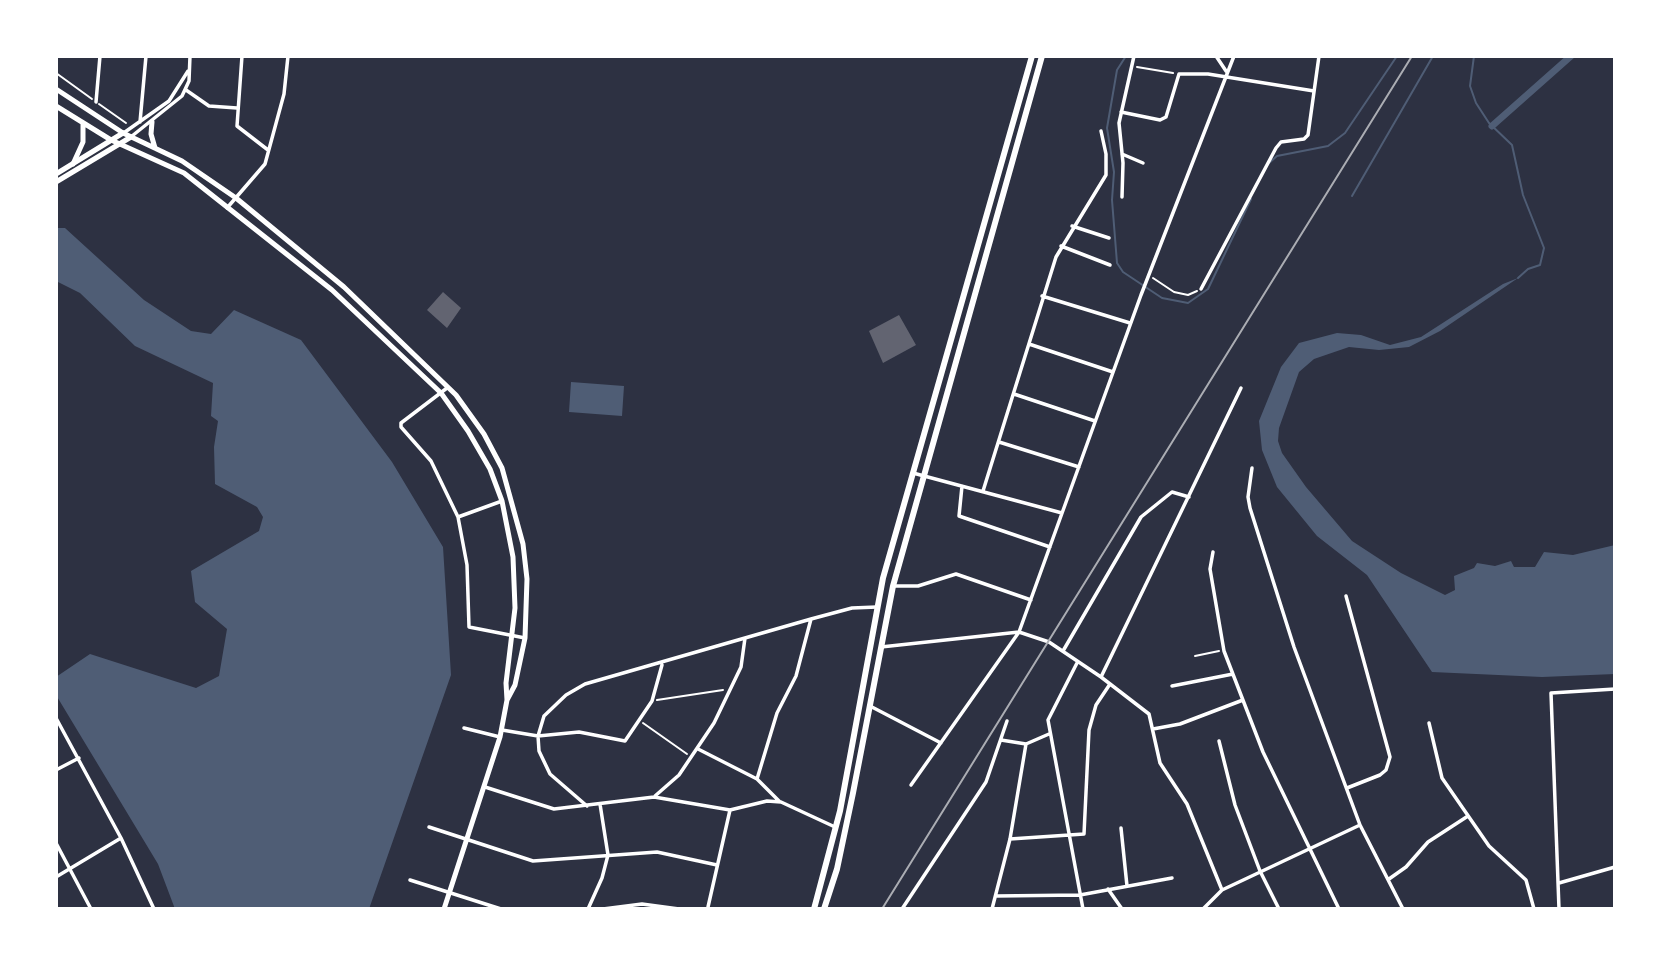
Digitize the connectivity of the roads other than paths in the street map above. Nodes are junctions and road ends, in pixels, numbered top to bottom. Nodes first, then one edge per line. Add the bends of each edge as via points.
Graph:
1 (100, 56) edge
2 (146, 56) edge
3 (190, 56) edge
4 (242, 56) edge
5 (288, 56) edge
6 (1032, 56) edge
7 (1042, 56) edge
8 (1135, 56) edge
9 (1216, 56) edge
10 (1234, 56) edge
11 (1319, 56) edge
12 (189, 69) junction
13 (1226, 71) junction
14 (1223, 77) junction
15 (56, 89) edge
16 (186, 90) junction
17 (1314, 91) junction
18 (96, 102) dead end
19 (56, 106) edge
20 (237, 108) junction
21 (1121, 112) junction
22 (140, 122) junction
23 (152, 122) junction
24 (83, 123) junction
25 (1013, 125) junction
26 (1023, 128) junction
27 (1101, 131) dead end
28 (123, 133) junction
29 (131, 137) junction
30 (111, 140) junction
31 (120, 144) junction
32 (155, 148) junction
33 (268, 150) junction
34 (1122, 154) junction
35 (1143, 163) dead end
36 (73, 164) junction
37 (56, 174) edge
38 (56, 182) edge
39 (1122, 197) dead end
40 (236, 198) junction
41 (227, 208) junction
42 (1072, 226) junction
43 (1109, 238) dead end
44 (1061, 246) junction
45 (302, 254) junction
46 (975, 261) junction
47 (295, 262) junction
48 (985, 264) junction
49 (1110, 265) dead end
50 (1201, 289) road end
51 (1042, 296) junction
52 (1130, 323) junction
53 (1029, 344) junction
54 (1113, 372) junction
55 (449, 386) junction
56 (1241, 388) dead end
57 (441, 393) junction
58 (1014, 394) junction
59 (1095, 421) junction
60 (999, 442) junction
61 (1079, 467) junction
62 (1252, 468) dead end
63 (913, 473) junction
64 (925, 476) junction
65 (962, 486) junction
66 (983, 491) junction
67 (1189, 497) junction
68 (502, 501) junction
69 (1062, 513) junction
70 (458, 517) junction
71 (1050, 547) junction
72 (1213, 552) dead end
73 (892, 586) junction
74 (1346, 596) dead end
75 (1031, 600) junction
76 (877, 607) junction
77 (811, 619) junction
78 (1019, 632) junction
79 (514, 635) junction
80 (525, 638) junction
81 (745, 638) junction
82 (878, 648) junction
83 (1063, 652) junction
84 (1077, 663) junction
85 (662, 664) junction
86 (1233, 674) junction
87 (1101, 677) junction
88 (1110, 684) junction
89 (1172, 685) dead end
90 (1615, 689) edge
91 (508, 700) junction
92 (1243, 700) junction
93 (868, 705) junction
94 (56, 718) edge
95 (1007, 720) dead end
96 (1429, 723) dead end
97 (464, 728) dead end
98 (1153, 729) junction
99 (502, 730) junction
100 (1049, 734) junction
101 (538, 736) junction
102 (500, 737) junction
103 (1000, 740) junction
104 (1219, 741) dead end
105 (941, 743) junction
106 (1026, 744) junction
107 (698, 749) junction
108 (79, 757) junction
109 (56, 770) edge
110 (757, 779) junction
111 (911, 785) dead end
112 (485, 787) junction
113 (1347, 788) junction
114 (654, 797) junction
115 (780, 802) junction
116 (600, 804) junction
117 (587, 806) junction
118 (730, 810) junction
119 (1468, 816) junction
120 (1360, 825) junction
121 (429, 827) dead end
122 (836, 828) junction
123 (1121, 828) dead end
124 (1071, 837) junction
125 (121, 838) junction
126 (1010, 839) junction
127 (467, 840) junction
128 (56, 843) edge
129 (1310, 847) junction
130 (608, 855) junction
131 (717, 865) junction
132 (1615, 867) edge
133 (70, 869) junction
134 (1260, 871) junction
135 (56, 877) edge
136 (1172, 878) dead end
137 (1389, 879) junction
138 (410, 880) dead end
139 (1559, 883) junction
140 (1127, 886) junction
141 (1108, 890) junction
142 (1222, 890) junction
143 (450, 892) junction
144 (1080, 895) junction
145 (996, 896) junction
146 (625, 907) edge
147 (708, 908) edge
148 (91, 909) edge
149 (154, 909) edge
150 (444, 909) edge
151 (501, 909) edge
152 (588, 909) edge
153 (603, 909) edge
154 (679, 909) edge
155 (702, 909) edge
156 (814, 909) edge
157 (824, 909) edge
158 (902, 909) edge
159 (992, 909) edge
160 (1083, 909) edge
161 (1122, 909) edge
162 (1203, 909) edge
163 (1279, 909) edge
164 (1339, 909) edge
165 (1403, 909) edge
166 (1534, 909) edge
167 (1559, 909) edge

1 - 18 street
2 - 22 street
3 - 12 street
4 - 20 street
5 - 33 street via 284,94
6 - 25 main road
7 - 26 main road
8 - 21 street
9 - 13 street
10 - 13 street
11 - 17 street
12 - 16 street
12 - 22 street via 169,101
13 - 14 street
14 - 17 street
14 - 21 street via 1179,74 1166,117 1160,120
14 - 52 street
15 - 28 main road
16 - 20 street via 209,106
16 - 23 street
17 - 50 street via 1308,135 1281,142 1276,148
19 - 24 main road
20 - 33 street via 239,129
21 - 34 street via 1118,135
22 - 28 street
23 - 29 street
23 - 32 main road
24 - 30 main road
24 - 36 main road via 83,142
25 - 26 main road
25 - 46 main road
26 - 48 main road
27 - 42 street via 1107,158 1104,180
28 - 29 main road
28 - 30 main road
29 - 31 main road
29 - 32 main road
30 - 31 main road
30 - 36 main road
31 - 38 main road
31 - 41 main road via 184,173
32 - 40 main road
33 - 40 street via 265,164
34 - 35 street
34 - 39 street
36 - 37 main road
40 - 41 street
40 - 45 main road
41 - 47 main road
42 - 43 street
42 - 44 street
44 - 49 street
44 - 51 street
45 - 47 main road
45 - 55 main road via 344,287
46 - 48 street
46 - 63 main road
47 - 57 main road via 332,290
48 - 64 main road
51 - 52 street
51 - 53 street
52 - 54 street
53 - 54 street
53 - 58 street
54 - 59 street
55 - 57 street
55 - 80 main road via 484,435 512,495 527,579
56 - 67 street
57 - 68 main road via 480,451
57 - 70 street via 400,425 431,461
58 - 59 street
58 - 60 street
59 - 61 street
60 - 61 street
60 - 66 street
61 - 69 street
62 - 113 street via 1248,497 1265,558
63 - 64 street
63 - 76 main road
64 - 65 street
64 - 73 main road
65 - 66 street
65 - 71 street via 959,516
66 - 69 street
67 - 83 street via 1172,492 1137,521
67 - 87 street
68 - 70 street
68 - 79 main road via 513,557
69 - 71 street
70 - 79 street via 467,565 468,625
71 - 75 street
72 - 86 street via 1210,569 1224,650
73 - 75 street via 918,586 950,573
73 - 82 main road
74 - 113 street via 1390,757 1380,775
75 - 78 street
76 - 77 street
76 - 122 main road
77 - 81 street
77 - 110 street via 796,676 777,713
78 - 82 street
78 - 83 street via 1037,636
78 - 105 street
79 - 80 street
79 - 91 main road
80 - 91 main road
81 - 85 street
81 - 107 street via 745,655 730,692
82 - 93 main road
83 - 84 street
84 - 87 street
84 - 100 street via 1048,720
85 - 101 street via 575,689 551,706
85 - 101 street via 652,701 625,741 579,732
86 - 89 street
86 - 92 street
87 - 88 street
88 - 98 street via 1146,710
88 - 124 street via 1089,730 1085,832
90 - 139 street via 1552,691
91 - 99 main road
92 - 98 street via 1180,724
92 - 129 street
93 - 105 street
93 - 157 main road
94 - 108 street
95 - 103 street
96 - 119 street via 1442,778
97 - 102 street
98 - 142 street via 1160,763 1187,804
99 - 101 street
99 - 102 main road
100 - 106 street
100 - 124 street
101 - 117 street via 539,751 550,774
102 - 112 main road
103 - 106 street
103 - 158 street via 986,782
104 - 134 street via 1235,805
105 - 111 street
106 - 126 street
107 - 110 street
107 - 114 street via 679,775
108 - 109 street
108 - 125 street
110 - 115 street
112 - 117 street via 544,807
112 - 127 main road
113 - 120 street
114 - 116 street
114 - 118 street
115 - 118 street
115 - 122 street
116 - 117 street
116 - 130 street
118 - 131 street
119 - 137 street via 1429,842
119 - 166 street via 1489,846 1525,880
120 - 129 street
120 - 137 street
121 - 127 street
122 - 156 main road
123 - 140 street
124 - 126 street
124 - 144 street
125 - 133 street
125 - 149 street
126 - 145 street
127 - 130 street via 533,861
127 - 143 main road
128 - 133 street
129 - 134 street
129 - 164 street
130 - 131 street via 657,852
130 - 152 street
131 - 147 street
132 - 139 street
133 - 135 street
133 - 148 street
134 - 142 street
134 - 163 street
136 - 140 street
137 - 165 street
138 - 143 street
139 - 167 street
140 - 141 street
141 - 144 street
141 - 161 street
142 - 162 street
143 - 150 main road
143 - 151 street
144 - 145 street
144 - 160 street
145 - 159 street
146 - 153 street
146 - 154 street
147 - 155 street

